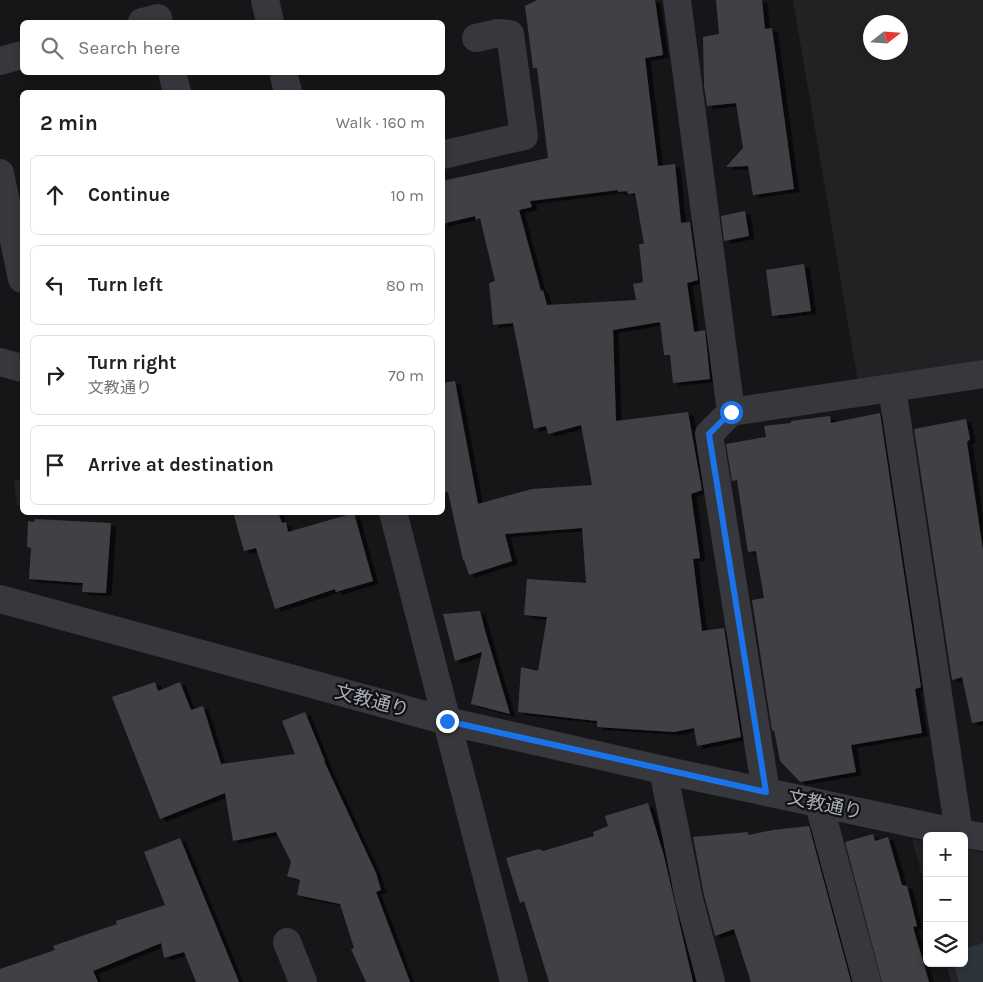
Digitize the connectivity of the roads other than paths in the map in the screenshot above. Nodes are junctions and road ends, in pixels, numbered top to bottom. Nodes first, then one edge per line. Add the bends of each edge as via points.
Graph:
1 (265, 0) edge
2 (677, 0) edge
3 (270, 20) edge
4 (476, 38) dead end
5 (20, 56) edge
6 (0, 61) edge
7 (173, 75) edge
8 (284, 75) edge
9 (176, 90) edge
10 (288, 90) edge
11 (445, 154) edge
12 (0, 173) edge
13 (20, 262) edge
14 (0, 362) edge
15 (20, 367) edge
16 (983, 374) edge
17 (892, 388) junction
18 (731, 412) junction
19 (394, 515) edge
20 (0, 599) edge
21 (447, 721) junction
22 (663, 770) junction
23 (766, 792) junction
24 (819, 804) junction
25 (971, 835) edge
26 (287, 942) dead end
27 (303, 982) edge
28 (514, 982) edge
29 (711, 982) edge
30 (867, 982) edge

1 - 3 street
2 - 18 street
4 - 11 street via 510,34 524,136
5 - 6 street
7 - 9 street
8 - 10 street
12 - 13 street
14 - 15 street
16 - 17 street
17 - 18 street
17 - 25 street
18 - 23 street via 709,434
19 - 21 street
20 - 21 street, 文教通り
21 - 22 street, 文教通り
21 - 28 street
22 - 23 street, 文教通り
22 - 29 street via 689,899
23 - 24 street, 文教通り
24 - 25 street, 文教通り
24 - 30 street
26 - 27 street

